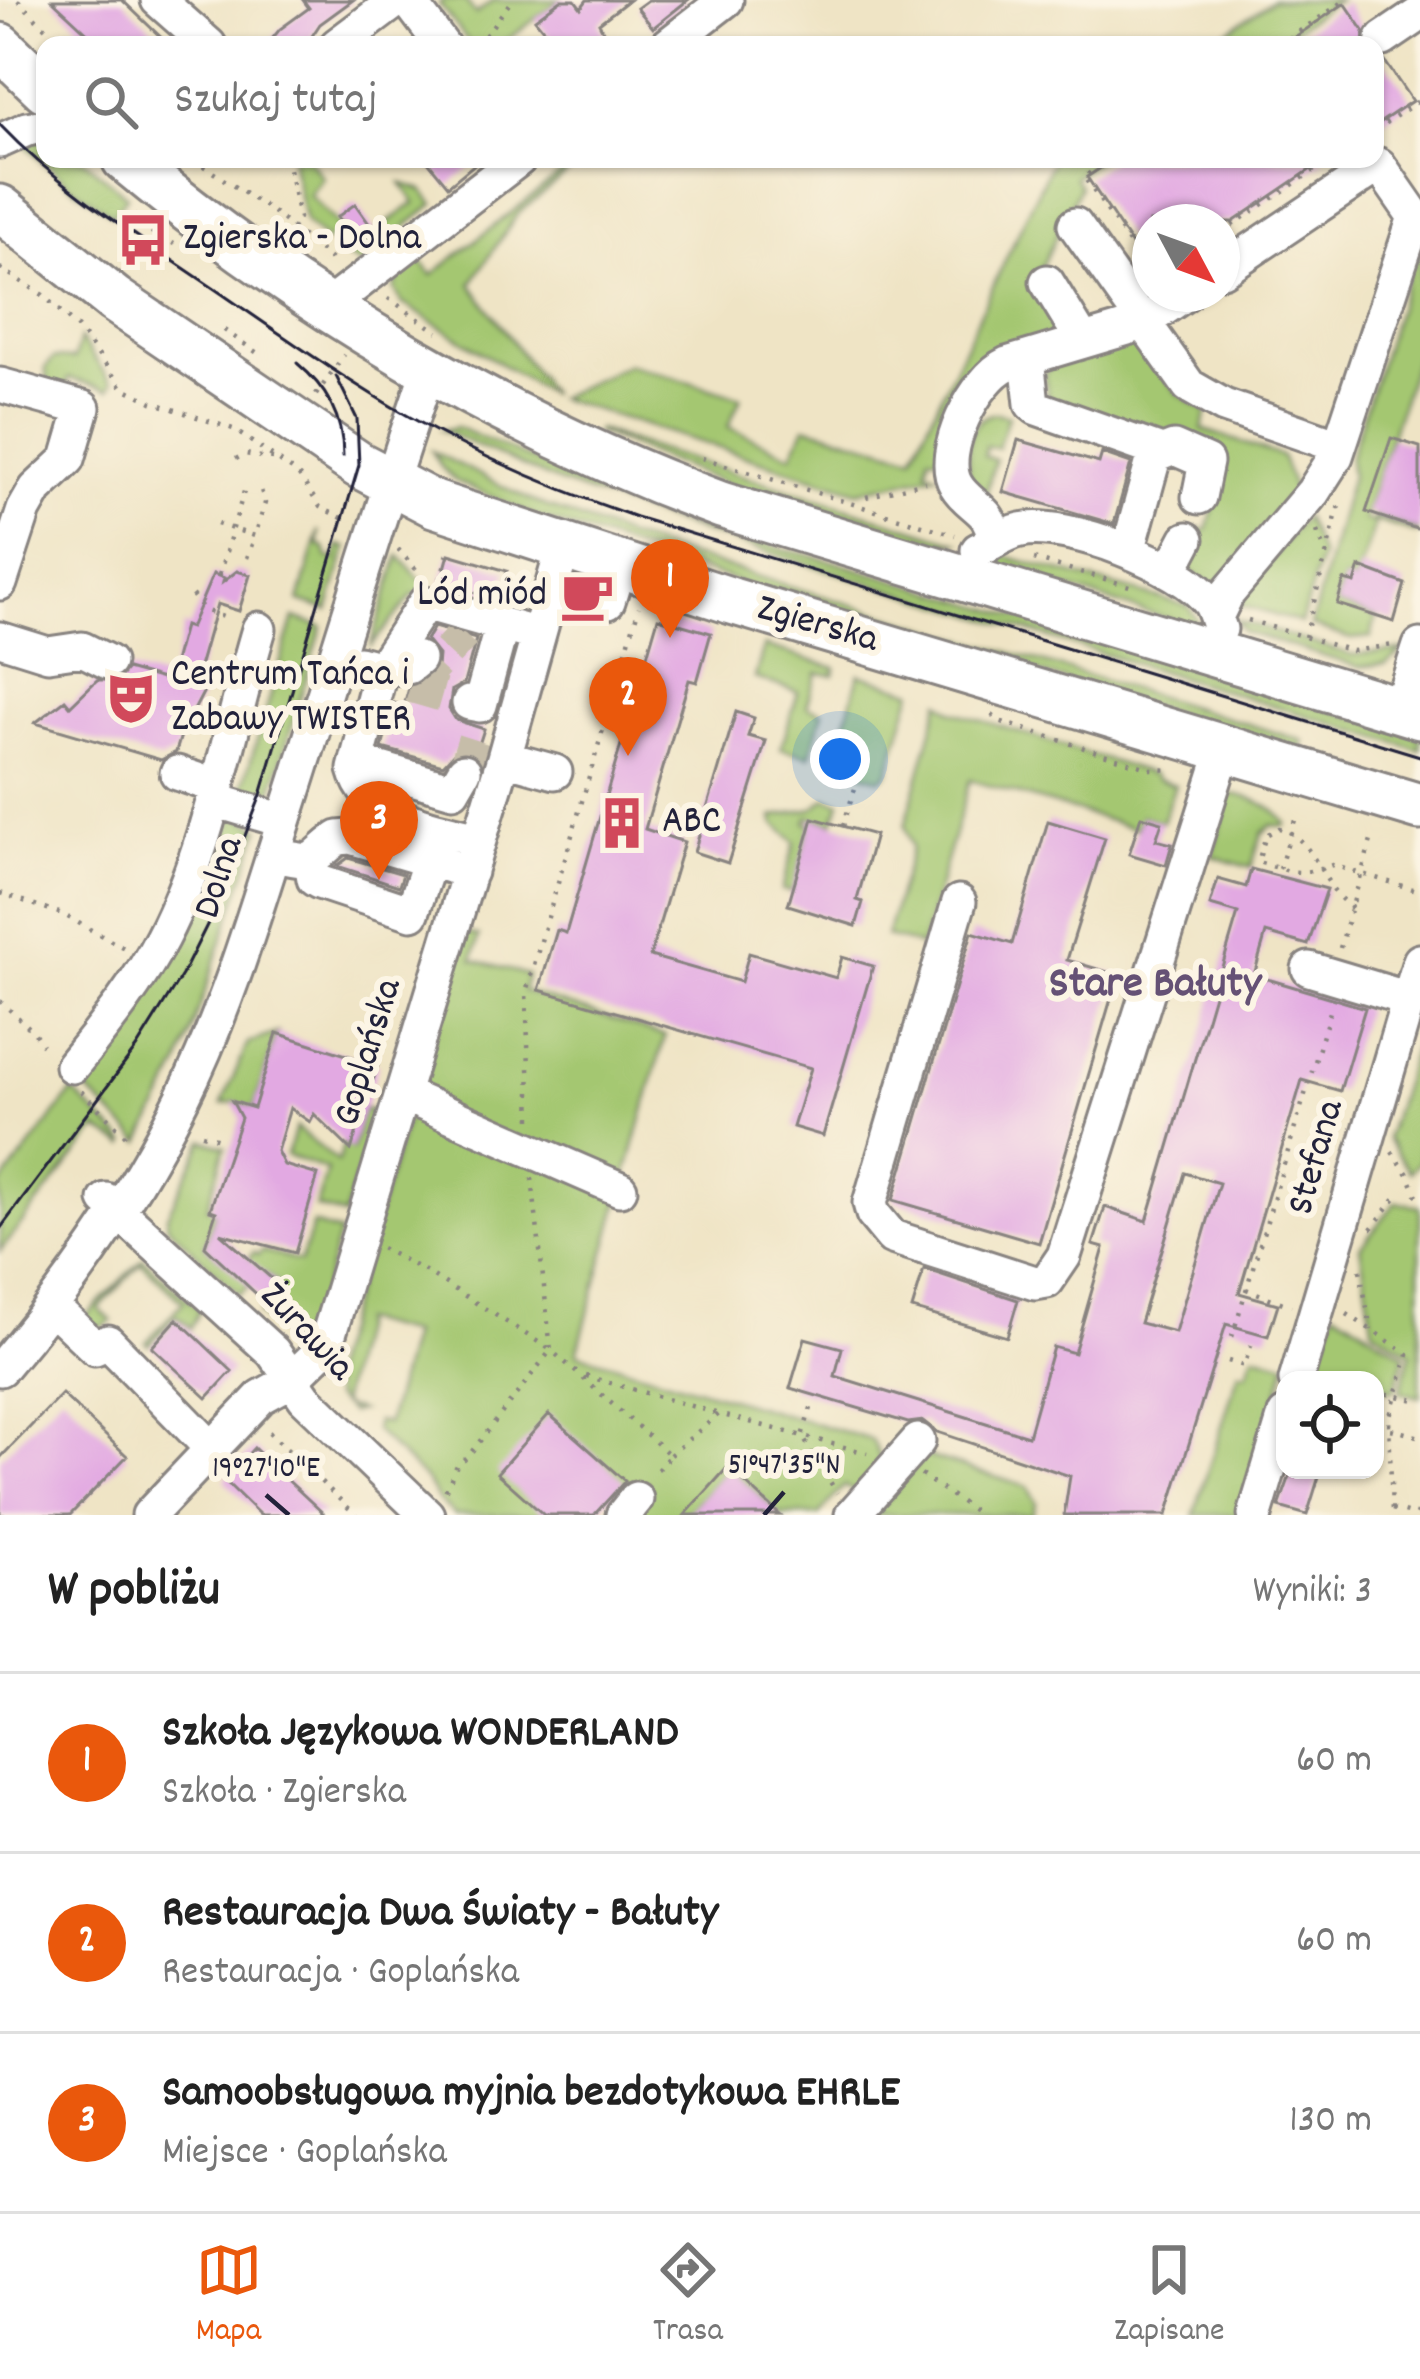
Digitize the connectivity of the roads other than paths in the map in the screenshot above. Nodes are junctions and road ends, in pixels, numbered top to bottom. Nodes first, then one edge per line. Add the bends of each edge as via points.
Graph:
1 (158, 0) edge
2 (397, 0) edge
3 (408, 0) edge
4 (726, 0) edge
5 (1420, 14) edge
6 (198, 36) edge
7 (349, 36) edge
8 (435, 36) edge
9 (680, 36) edge
10 (1384, 38) edge
11 (0, 46) edge
12 (36, 80) edge
13 (36, 129) edge
14 (0, 141) edge
15 (137, 168) edge
16 (507, 168) edge
17 (1375, 168) edge
18 (1381, 168) edge
19 (0, 208) edge
20 (1418, 214) edge
21 (1075, 225) dead end
22 (18, 237) edge
23 (1240, 258) edge
24 (1047, 282) dead end
25 (344, 293) junction
26 (1159, 312) edge
27 (1141, 324) junction
28 (1083, 341) junction
29 (439, 353) junction
30 (1027, 358) junction
31 (0, 385) edge
32 (968, 408) junction
33 (1036, 408) junction
34 (1338, 451) junction
35 (1156, 455) junction
36 (390, 483) junction
37 (1199, 497) dead end
38 (1187, 539) dead end
39 (988, 545) junction
40 (563, 548) junction
41 (1128, 551) junction
42 (924, 568) junction
43 (1152, 577) junction
44 (0, 583) edge
45 (1225, 618) junction
46 (475, 628) junction
47 (259, 629) road end
48 (538, 635) junction
49 (0, 639) edge
50 (1410, 645) edge
51 (336, 657) junction
52 (108, 662) dead end
53 (403, 671) junction
54 (476, 712) tunnel mouth
55 (1409, 713) edge
56 (1224, 750) junction
57 (504, 758) junction
58 (357, 762) junction
59 (464, 771) dead end
60 (555, 772) dead end
61 (177, 773) dead end
62 (216, 793) junction
63 (1420, 807) edge
64 (284, 821) junction
65 (387, 848) junction
66 (273, 855) junction
67 (474, 855) junction
68 (355, 891) junction
69 (959, 902) dead end
70 (1420, 961) edge
71 (1320, 972) road end
72 (1409, 999) junction
73 (72, 1074) road end
74 (402, 1094) junction
75 (620, 1189) dead end
76 (112, 1205) junction
77 (51, 1306) junction
78 (0, 1370) edge
79 (1299, 1371) edge
80 (290, 1381) junction
81 (1276, 1445) edge
82 (212, 1449) junction
83 (909, 1452) road end
84 (846, 1508) edge
85 (433, 1509) edge
86 (149, 1515) edge
87 (1255, 1515) edge

1 - 6 street
2 - 7 street
3 - 8 street
4 - 9 street
5 - 10 street
11 - 12 main road
13 - 14 street
15 - 25 main road via 220,232
16 - 25 street
17 - 23 street
18 - 20 street
19 - 22 main road, Zgierska
20 - 34 street
21 - 27 street
22 - 36 main road, Zgierska
24 - 28 street
25 - 29 main road
26 - 27 street
27 - 28 street
27 - 34 street via 1202,396
28 - 30 street
29 - 36 street, Dolna
29 - 42 main road via 562,438 636,472
30 - 32 street via 996,369
30 - 33 street
31 - 44 street via 83,409 68,459 24,510
32 - 33 street
32 - 39 street via 952,476 989,517
33 - 35 street via 1152,446
34 - 45 street
35 - 37 street via 1174,448 1202,458
35 - 41 street
36 - 40 main road, Zgierska
36 - 51 street, Dolna
38 - 43 street
39 - 41 street via 1041,529
39 - 42 street
40 - 48 street, Goplańska
40 - 56 main road, Zgierska via 622,592
41 - 43 street
42 - 45 main road
43 - 45 street via 1208,600
45 - 55 main road
46 - 48 street
46 - 53 street via 423,604
46 - 54 street
47 - 62 street
48 - 57 street, Goplańska
49 - 52 street via 48,654 82,649
50 - 55 street
51 - 53 street
51 - 64 street, Dolna
53 - 58 street
56 - 63 main road, Zgierska
56 - 69 street via 1064,1256 1046,1281 892,1237 873,1214
57 - 60 street
57 - 67 street, Goplańska
58 - 59 street via 454,790
58 - 67 street via 378,807
61 - 62 street
62 - 64 street
62 - 73 street via 150,960
64 - 66 street, Dolna
65 - 67 street
65 - 68 street
65 - 68 street
65 - 68 street via 415,909
66 - 68 street
66 - 76 street, Dolna via 182,1099
67 - 74 street, Goplańska
70 - 72 street, Stefana
71 - 72 street
72 - 79 street, Stefana
74 - 75 street
74 - 80 street, Goplańska via 325,1347
76 - 77 street, Dolna
76 - 80 street, Żurawia via 273,1352
77 - 78 street, Dolna
77 - 82 street via 94,1348 108,1342
80 - 82 street, Goplańska via 261,1397
80 - 85 street, Żurawia
81 - 87 street
82 - 86 street, Goplańska
83 - 84 street

